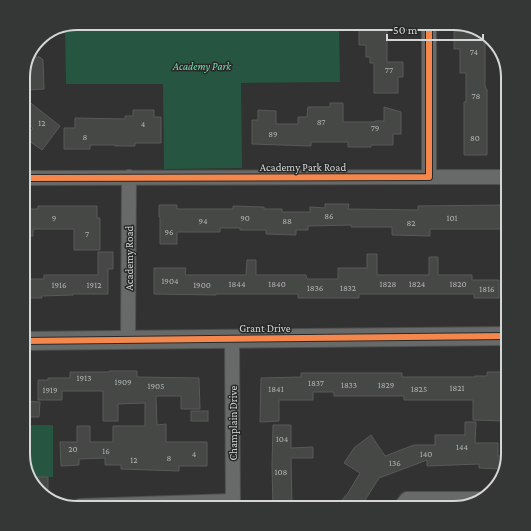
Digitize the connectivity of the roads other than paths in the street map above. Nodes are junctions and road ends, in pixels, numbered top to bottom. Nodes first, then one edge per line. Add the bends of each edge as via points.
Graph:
1 (429, 30) edge
2 (428, 177) junction
3 (30, 178) edge
4 (129, 178) junction
5 (501, 178) edge
6 (501, 336) edge
7 (232, 338) junction
8 (128, 339) junction
9 (30, 341) edge
10 (466, 499) edge
11 (233, 501) edge
12 (405, 501) edge

1 - 2 street
2 - 4 street, Academy Park Road
2 - 5 street, Academy Park Road
3 - 4 street, Academy Park Road
4 - 8 street, Academy Road
6 - 7 street, Grant Drive
7 - 8 street, Grant Drive
7 - 11 street, Champlain Drive
8 - 9 street, Grant Drive
10 - 12 street

